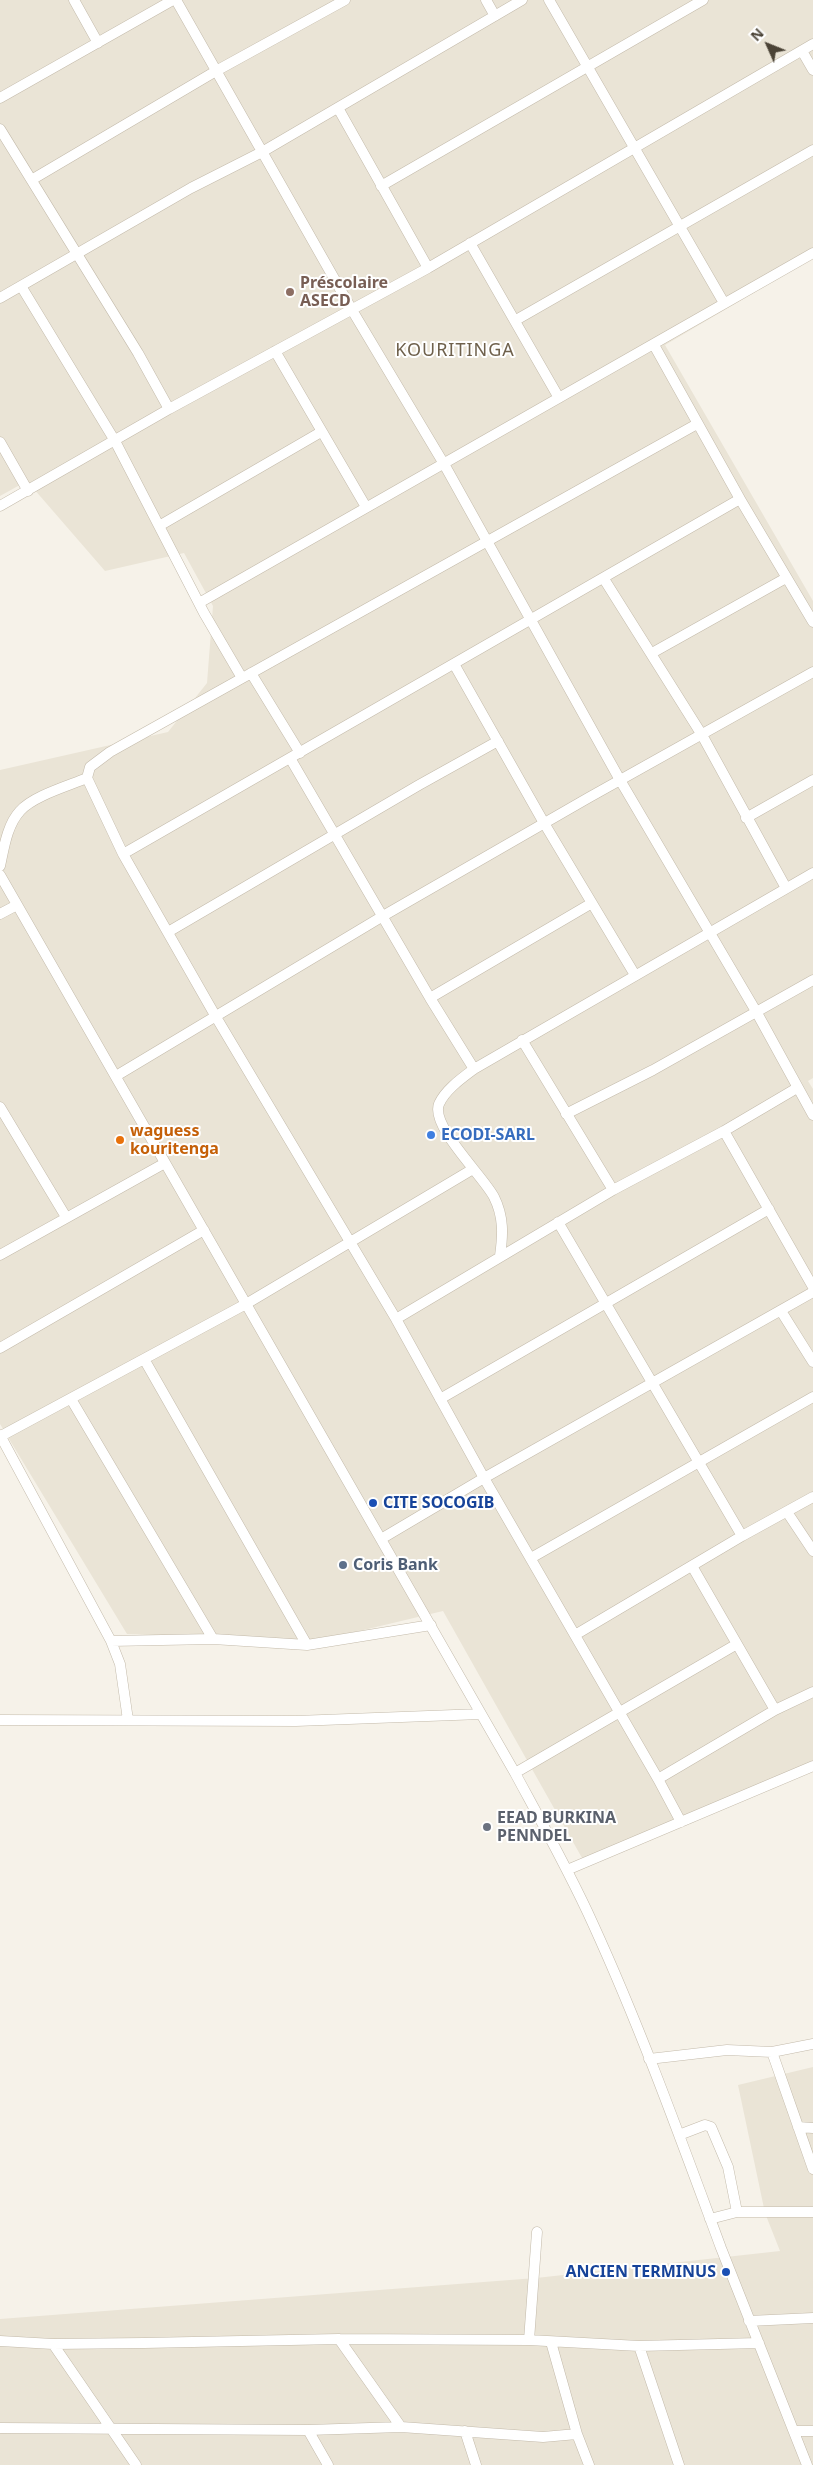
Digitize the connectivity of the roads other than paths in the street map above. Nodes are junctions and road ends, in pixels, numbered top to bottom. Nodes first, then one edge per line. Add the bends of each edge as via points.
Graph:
1 (74, 0) edge
2 (174, 0) edge
3 (344, 0) edge
4 (486, 0) edge
5 (522, 0) edge
6 (549, 0) edge
7 (703, 0) edge
8 (495, 16) junction
9 (98, 43) junction
10 (813, 44) edge
11 (802, 51) junction
12 (588, 66) junction
13 (813, 70) edge
14 (216, 71) junction
15 (0, 98) edge
16 (338, 108) junction
17 (0, 129) edge
18 (635, 146) junction
19 (813, 150) edge
20 (262, 152) junction
21 (33, 179) junction
22 (381, 186) junction
23 (680, 226) junction
24 (470, 243) junction
25 (76, 253) junction
26 (813, 253) edge
27 (428, 268) junction
28 (22, 286) junction
29 (0, 298) edge
30 (724, 303) junction
31 (352, 310) junction
32 (516, 320) junction
33 (654, 345) junction
34 (275, 351) junction
35 (559, 398) junction
36 (169, 408) junction
37 (697, 424) junction
38 (322, 432) junction
39 (115, 441) junction
40 (0, 442) edge
41 (444, 464) junction
42 (28, 491) junction
43 (740, 499) junction
44 (0, 506) edge
45 (366, 507) junction
46 (160, 526) junction
47 (488, 543) junction
48 (786, 578) junction
49 (604, 579) junction
50 (199, 602) junction
51 (530, 618) junction
52 (813, 622) edge
53 (652, 653) junction
54 (454, 664) junction
55 (813, 672) edge
56 (247, 675) junction
57 (702, 735) junction
58 (498, 741) junction
59 (295, 756) junction
60 (86, 778) junction
61 (620, 780) junction
62 (813, 780) edge
63 (746, 818) junction
64 (544, 823) junction
65 (336, 834) junction
66 (123, 854) junction
67 (0, 866) edge
68 (813, 873) edge
69 (0, 876) edge
70 (786, 888) junction
71 (592, 903) junction
72 (17, 905) junction
73 (0, 914) edge
74 (382, 916) junction
75 (168, 932) junction
76 (710, 933) junction
77 (635, 975) junction
78 (813, 980) edge
79 (430, 998) junction
80 (757, 1013) junction
81 (216, 1017) junction
82 (522, 1040) junction
83 (474, 1069) junction
84 (116, 1076) junction
85 (798, 1088) junction
86 (0, 1107) edge
87 (566, 1114) junction
88 (813, 1115) edge
89 (724, 1131) junction
90 (165, 1163) junction
91 (472, 1169) junction
92 (613, 1190) junction
93 (769, 1210) junction
94 (66, 1217) junction
95 (558, 1222) junction
96 (204, 1230) junction
97 (351, 1242) junction
98 (0, 1255) edge
99 (500, 1256) junction
100 (813, 1287) edge
101 (813, 1292) edge
102 (246, 1304) junction
103 (607, 1304) junction
104 (781, 1311) junction
105 (396, 1319) junction
106 (0, 1348) edge
107 (144, 1359) junction
108 (813, 1362) edge
109 (652, 1384) junction
110 (813, 1397) edge
111 (71, 1399) junction
112 (440, 1399) junction
113 (0, 1435) edge
114 (698, 1461) junction
115 (484, 1478) junction
116 (813, 1497) edge
117 (787, 1512) junction
118 (742, 1536) junction
119 (381, 1539) junction
120 (813, 1551) edge
121 (531, 1558) junction
122 (692, 1566) junction
123 (431, 1625) junction
124 (575, 1636) junction
125 (212, 1639) junction
126 (111, 1640) junction
127 (737, 1644) junction
128 (307, 1645) junction
129 (813, 1692) edge
130 (775, 1710) junction
131 (620, 1712) junction
132 (481, 1714) junction
133 (0, 1720) edge
134 (128, 1720) junction
135 (813, 1766) edge
136 (515, 1773) junction
137 (658, 1779) junction
138 (681, 1822) junction
139 (567, 1870) junction
140 (813, 2044) edge
141 (772, 2052) junction
142 (649, 2060) junction
143 (798, 2127) junction
144 (813, 2128) edge
145 (678, 2134) junction
146 (813, 2169) edge
147 (738, 2212) junction
148 (813, 2212) edge
149 (710, 2219) junction
150 (538, 2232) dead end
151 (813, 2318) edge
152 (749, 2321) junction
153 (339, 2338) junction
154 (529, 2340) junction
155 (0, 2341) edge
156 (551, 2342) junction
157 (759, 2343) junction
158 (53, 2344) junction
159 (639, 2346) junction
160 (401, 2427) junction
161 (0, 2428) edge
162 (110, 2428) junction
163 (308, 2430) junction
164 (465, 2431) junction
165 (794, 2431) junction
166 (813, 2431) edge
167 (578, 2434) junction
168 (136, 2465) edge
169 (328, 2465) edge
170 (476, 2465) edge
171 (589, 2465) edge
172 (679, 2465) edge
173 (807, 2465) edge

1 - 9 street
2 - 9 street
2 - 14 street
3 - 14 street
4 - 8 street
5 - 8 street
6 - 12 street
7 - 12 street
8 - 16 street
9 - 15 street
10 - 11 street
11 - 13 street
11 - 18 street
12 - 18 street
12 - 22 street
14 - 20 street
14 - 21 street
16 - 20 street
16 - 22 street
17 - 21 street
18 - 23 street
18 - 24 street
19 - 23 street
20 - 25 street
20 - 31 street
21 - 25 street
22 - 27 street
23 - 30 street
23 - 32 street
24 - 27 street
24 - 32 street
25 - 28 street
25 - 36 street
26 - 30 street
27 - 31 street
28 - 29 street
28 - 39 street
30 - 33 street
31 - 34 street
31 - 41 street
32 - 35 street
33 - 35 street
33 - 37 street
34 - 36 street
34 - 38 street
35 - 41 street
36 - 39 street
37 - 43 street
37 - 47 street
38 - 45 street
38 - 46 street
39 - 42 street
39 - 46 street
40 - 42 street
41 - 45 street
41 - 47 street
42 - 44 street
43 - 48 street
43 - 49 street
45 - 50 street
46 - 50 street
47 - 51 street
47 - 56 street
48 - 52 street
48 - 53 street
49 - 51 street
49 - 53 street
50 - 56 street
51 - 54 street
51 - 61 street
53 - 57 street
54 - 58 street
54 - 59 street
55 - 57 street
56 - 59 street
56 - 60 street via 110,752 90,768
57 - 61 street
57 - 63 street
58 - 64 street
58 - 65 street
59 - 65 street
59 - 66 street
60 - 66 street
60 - 67 street via 28,804 19,812 6,838
61 - 64 street
61 - 76 street
62 - 63 street
63 - 70 street
64 - 71 street
64 - 74 street
65 - 74 street
65 - 75 street
66 - 75 street
68 - 70 street
69 - 72 street
70 - 76 street
71 - 77 street
71 - 79 street
72 - 73 street
72 - 84 street
74 - 79 street
74 - 81 street
75 - 81 street
76 - 77 street
76 - 80 street
77 - 82 street
78 - 80 street
79 - 83 street
80 - 85 street
80 - 87 street
81 - 84 street
81 - 97 street
82 - 83 street
82 - 87 street
83 - 91 street via 444,1097 438,1113
84 - 90 street
85 - 88 street
85 - 89 street
86 - 94 street
87 - 92 street
89 - 92 street
89 - 93 street
90 - 94 street
90 - 96 street
91 - 97 street
91 - 99 street via 490,1189 500,1212 503,1228
92 - 95 street
93 - 100 street
93 - 103 street
94 - 98 street
95 - 99 street
95 - 103 street
96 - 102 street
96 - 106 street
97 - 102 street
97 - 105 street
99 - 105 street
101 - 104 street
102 - 107 street
102 - 119 street
103 - 109 street
103 - 112 street
104 - 108 street
104 - 109 street
105 - 112 street
107 - 111 street
107 - 128 street
109 - 114 street
109 - 115 street
110 - 114 street
111 - 113 street
111 - 125 street
112 - 115 street
113 - 126 street
114 - 118 street
114 - 121 street
115 - 119 street
115 - 121 street
116 - 117 street
117 - 118 street
117 - 120 street
118 - 122 street
119 - 123 street
121 - 124 street
122 - 124 street
122 - 127 street
123 - 128 street
123 - 132 street
124 - 131 street
125 - 126 street
125 - 128 street
126 - 134 street via 120,1664
127 - 130 street
127 - 131 street
129 - 130 street
130 - 137 street
131 - 136 street
131 - 137 street
132 - 134 street via 305,1720
132 - 136 street
133 - 134 street
135 - 138 street
136 - 139 street
137 - 138 street
138 - 139 street
139 - 142 street via 594,1925
140 - 141 street
141 - 142 street via 727,2050
141 - 143 street
142 - 145 street
143 - 144 street
143 - 146 street
145 - 147 street via 704,2125 711,2127 728,2167
145 - 149 street
147 - 148 street
147 - 149 street
149 - 152 street
150 - 154 street
151 - 152 street
152 - 157 street
153 - 154 street
153 - 158 street
153 - 160 street
154 - 156 street
155 - 158 street
156 - 159 street
156 - 167 street
157 - 159 street
157 - 165 street
158 - 162 street
159 - 172 street
160 - 163 street
160 - 164 street
161 - 162 street
162 - 163 street
162 - 168 street
163 - 169 street
164 - 167 street via 543,2437
164 - 170 street
165 - 166 street
165 - 173 street
167 - 171 street

